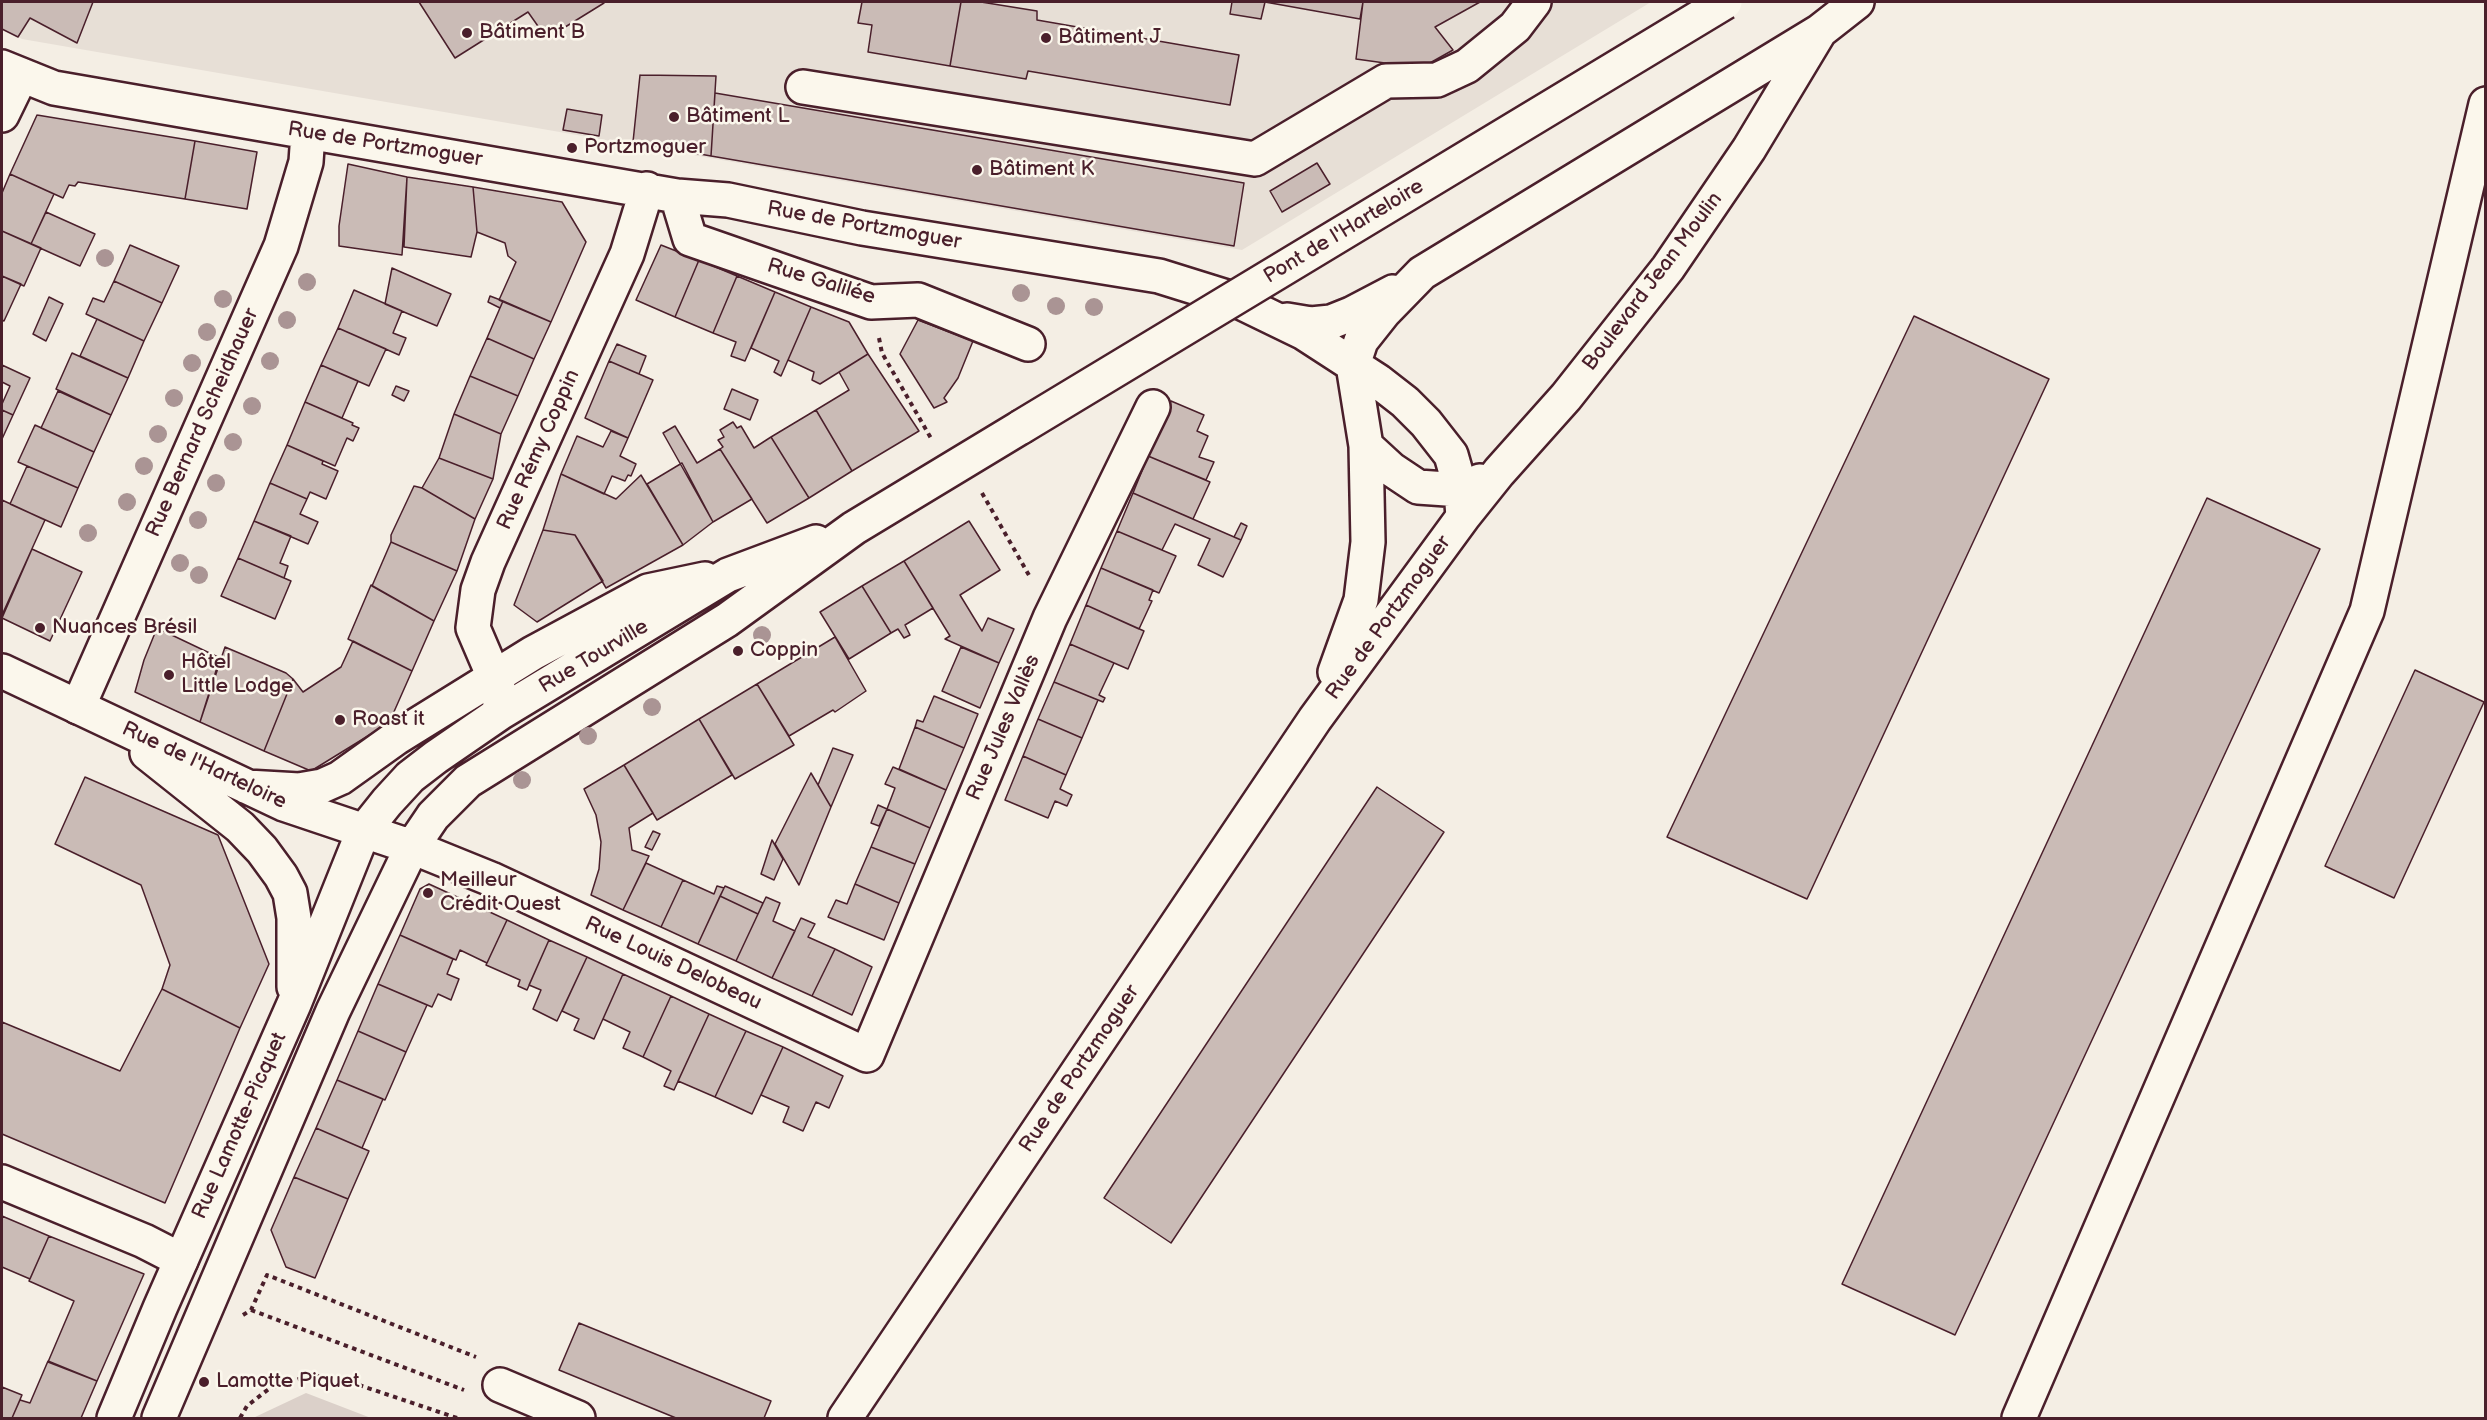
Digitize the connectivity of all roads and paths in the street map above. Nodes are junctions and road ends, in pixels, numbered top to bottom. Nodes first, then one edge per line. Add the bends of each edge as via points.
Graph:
1 (1534, 2) edge
2 (1725, 2) edge
3 (1857, 2) edge
4 (1820, 31) junction
5 (11, 72) edge
6 (802, 87) dead end
7 (2486, 104) edge
8 (2, 116) edge
9 (308, 133) junction
10 (662, 192) junction
11 (1422, 273) junction
12 (871, 302) junction
13 (1275, 318) junction
14 (1028, 344) dead end
15 (1353, 365) junction
16 (1153, 406) dead end
17 (1366, 446) junction
18 (957, 467) junction
19 (1462, 503) junction
20 (854, 528) junction
21 (1015, 548) dead end
22 (728, 575) junction
23 (2, 671) edge
24 (494, 676) junction
25 (78, 707) junction
26 (500, 713) junction
27 (1315, 719) junction
28 (107, 720) junction
29 (247, 787) junction
30 (363, 832) junction
31 (412, 847) junction
32 (294, 1004) junction
33 (333, 1011) junction
34 (867, 1055) joint
35 (2, 1182) edge
36 (181, 1260) junction
37 (500, 1385) junction
38 (114, 1419) edge
39 (159, 1419) edge
40 (240, 1419) edge
41 (457, 1419) edge
42 (578, 1419) edge
43 (845, 1419) edge
44 (2019, 1419) edge

1 - 6 street via 1515,27 1467,66 1437,80 1386,81 1255,159
2 - 18 street, Pont de l'Harteloire, bridge
3 - 4 street, Boulevard Jean Moulin
4 - 11 street, Boulevard Jean Moulin
4 - 19 street, Boulevard Jean Moulin via 1749,149 1668,268 1566,397 1499,472
5 - 8 street
5 - 9 street, Rue de Portzmoguer via 54,88
7 - 44 street via 2367,611
9 - 10 street, Rue de Portzmoguer
9 - 25 street, Rue Bernard Scheidhauer via 306,162 281,246
10 - 12 street, Rue Galilée via 690,238
10 - 13 street, Rue de Portzmoguer via 728,200 862,228 1160,276 1236,300
10 - 24 street, Rue Rémy Coppin via 627,254 478,590 473,628
11 - 13 street via 1384,297 1331,322 1311,324
11 - 15 street, Boulevard Jean Moulin via 1360,341
12 - 14 street, Rue Galilée via 918,300
12 - 18 path via 882,353
13 - 15 street, Rue de Portzmoguer
15 - 17 street, Rue de Portzmoguer
15 - 19 street via 1405,402 1426,423 1451,455
16 - 34 street, Rue Jules Vallès via 1050,618
17 - 19 street via 1418,487
17 - 27 street, Rue de Portzmoguer via 1368,542 1361,600
18 - 20 street, Rue Tourville
18 - 21 path
19 - 27 street, Rue de Portzmoguer
20 - 22 street, Rue Tourville
20 - 31 street, Rue Tourville via 727,620 468,781 433,816
22 - 24 street via 648,591
22 - 26 street, Rue Tourville
23 - 25 street, Rue de l'Harteloire
24 - 26 street, Rue Rémy Coppin
24 - 29 street via 340,778 299,790
25 - 28 street, Rue de l'Harteloire
26 - 30 street, Rue Tourville via 410,777
27 - 43 street, Rue de Portzmoguer
28 - 29 street, Rue de l'Harteloire
28 - 32 street via 240,827 281,876 290,893 294,918
29 - 30 street, Rue de l'Harteloire
30 - 31 street, Rue de l'Harteloire
30 - 32 street, Rue Lamotte-Picquet
30 - 33 street via 370,858 325,992
31 - 33 street, Rue Lamotte-Picquet
31 - 34 street, Rue Louis Delobeau via 491,879
32 - 36 street, Rue Lamotte-Picquet
33 - 39 street, Rue Lamotte-Picquet
35 - 36 street
36 - 38 street, Rue Lamotte-Picquet
37 - 37 path via 490,1362 267,1275 251,1310 479,1396
37 - 42 street
40 - 41 path via 247,1406 270,1388 312,1375 381,1392

